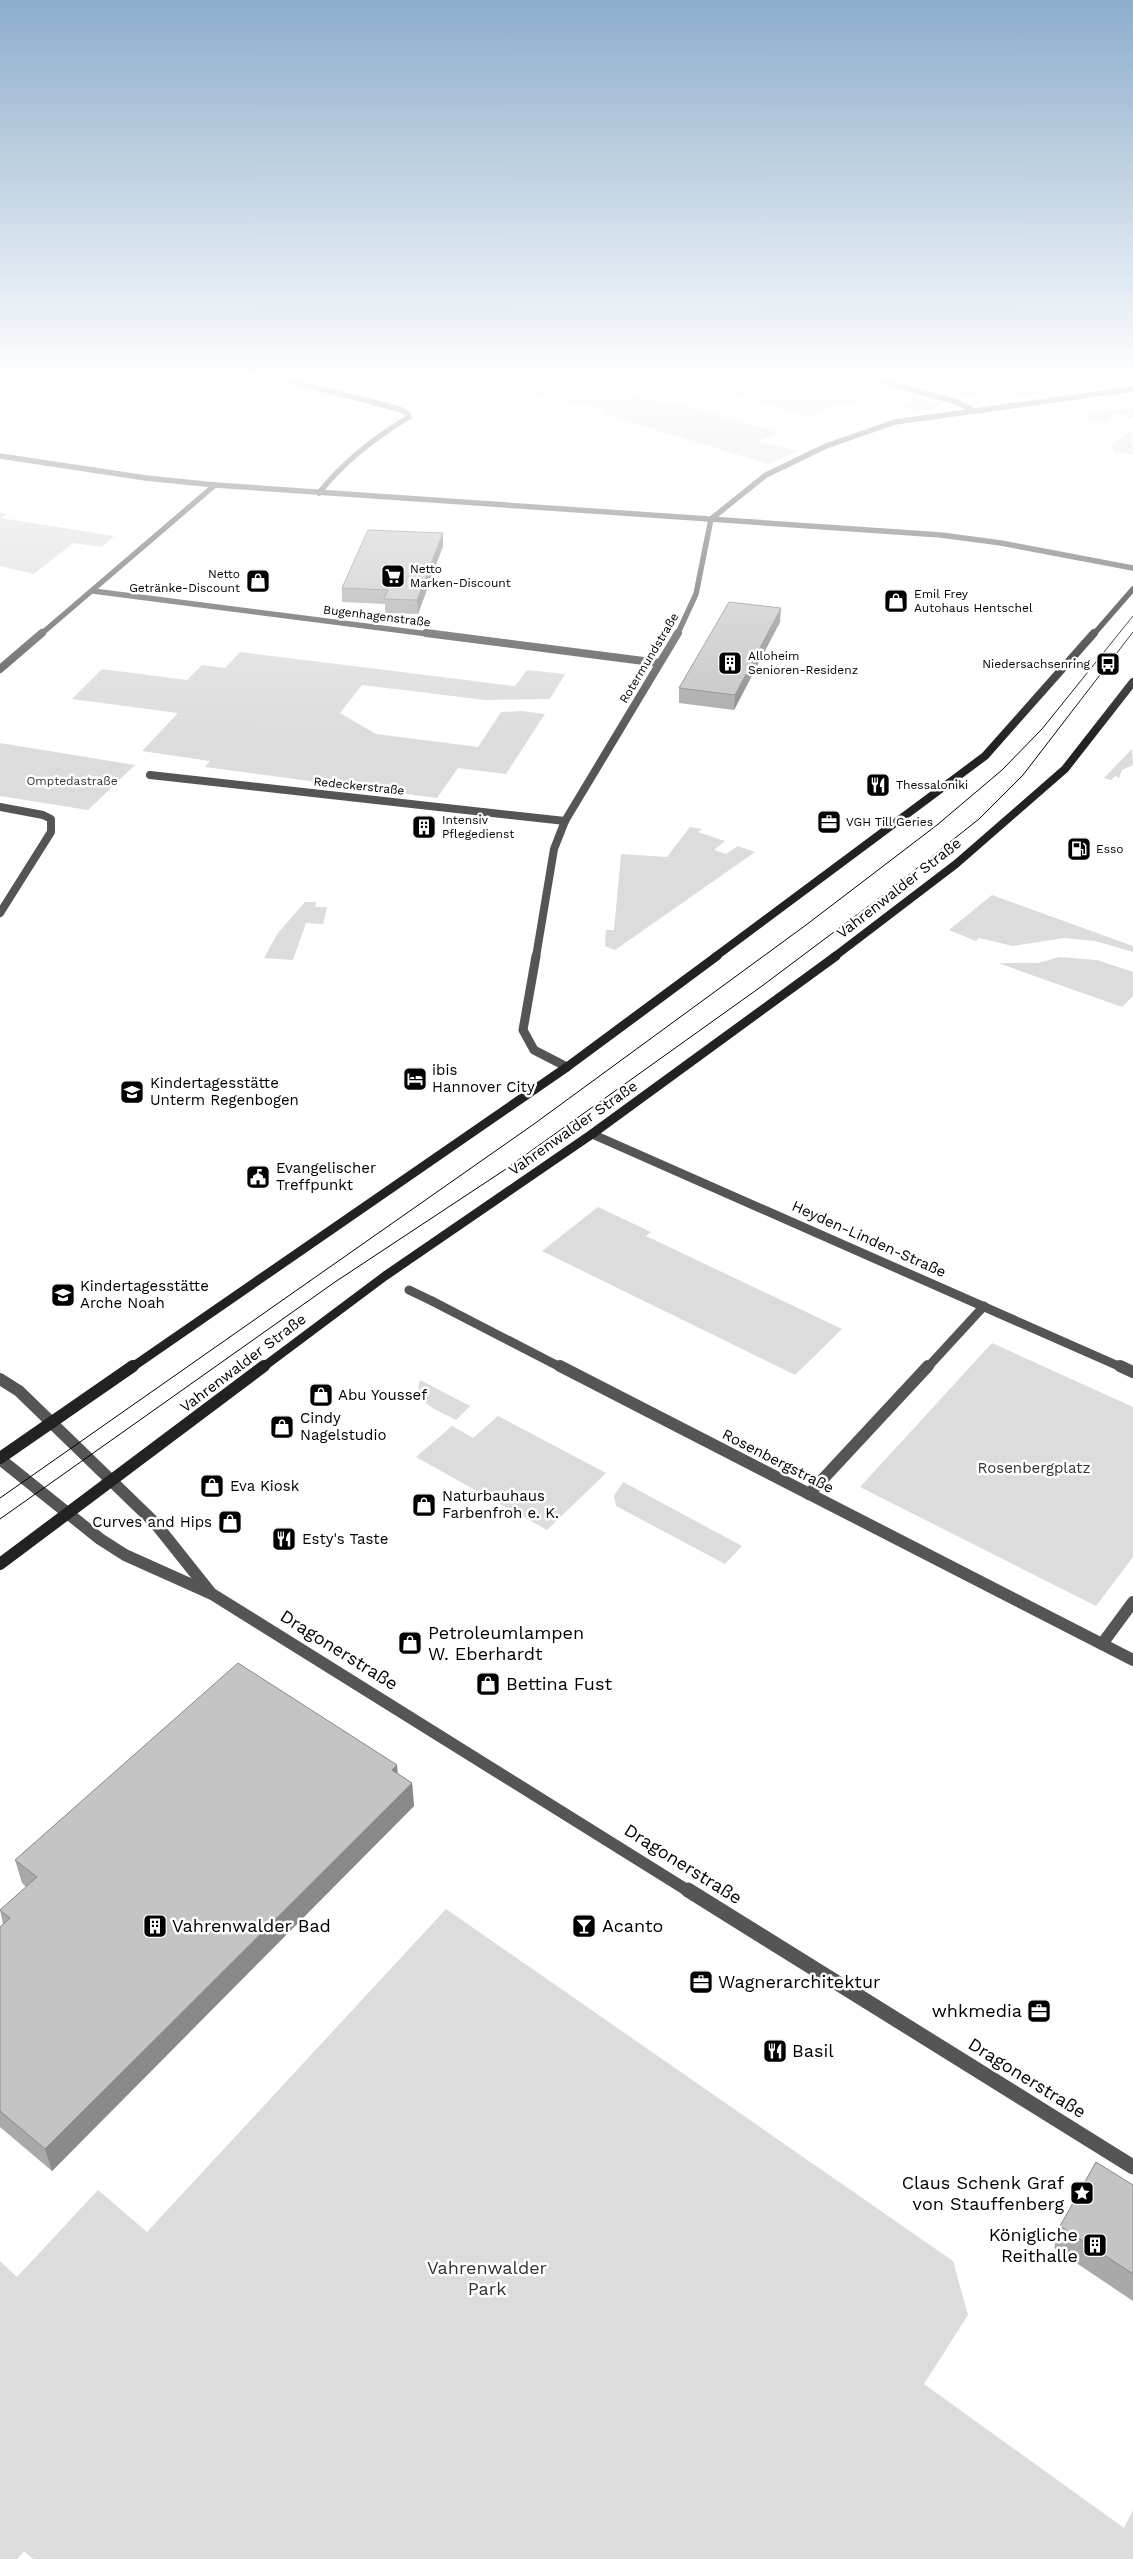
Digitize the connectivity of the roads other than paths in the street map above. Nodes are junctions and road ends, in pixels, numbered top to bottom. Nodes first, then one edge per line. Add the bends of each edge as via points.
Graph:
1 (197, 500) edge
2 (431, 500) edge
3 (735, 500) edge
4 (712, 519) junction
5 (1133, 568) edge
6 (1133, 589) edge
7 (92, 591) junction
8 (659, 663) junction
9 (0, 669) edge
10 (1133, 682) edge
11 (150, 775) dead end
12 (0, 807) edge
13 (565, 821) junction
14 (0, 913) edge
15 (567, 1067) junction
16 (592, 1134) junction
17 (409, 1290) dead end
18 (984, 1306) junction
19 (1133, 1372) edge
20 (0, 1379) edge
21 (51, 1422) junction
22 (0, 1458) edge
23 (110, 1481) junction
24 (810, 1494) junction
25 (67, 1513) junction
26 (0, 1564) edge
27 (212, 1594) junction
28 (1133, 1602) edge
29 (1102, 1644) junction
30 (1133, 1660) edge
31 (1133, 2167) edge

1 - 7 street
2 - 4 street
3 - 4 street
4 - 5 street via 948,536
4 - 8 street, Rotermundstraße via 693,603
6 - 15 main road via 985,756
7 - 8 street, Bugenhagenstraße
7 - 9 street
8 - 13 street, Rotermundstraße
10 - 16 main road, Vahrenwalder Straße via 1065,769 956,864 876,927
11 - 13 street, Redeckerstraße
12 - 14 street via 51,819 51,832
13 - 15 street, Rotermundstraße via 554,849 523,1030 534,1050
15 - 21 main road
16 - 18 street, Heyden-Linden-Straße
16 - 23 main road, Vahrenwalder Straße via 385,1276
17 - 24 street, Rosenbergstraße
18 - 19 street, Heyden-Linden-Straße
18 - 24 street
20 - 21 street, Dragonerstraße via 19,1391
21 - 22 main road
21 - 23 street, Dragonerstraße
22 - 25 street, Dragonerstraße
23 - 25 main road, Vahrenwalder Straße
23 - 27 street, Dragonerstraße via 155,1523
24 - 29 street, Rosenbergstraße
25 - 26 main road, Vahrenwalder Straße
25 - 27 street, Dragonerstraße via 125,1555
27 - 31 street, Dragonerstraße
28 - 29 street
29 - 30 street, Rosenbergstraße

